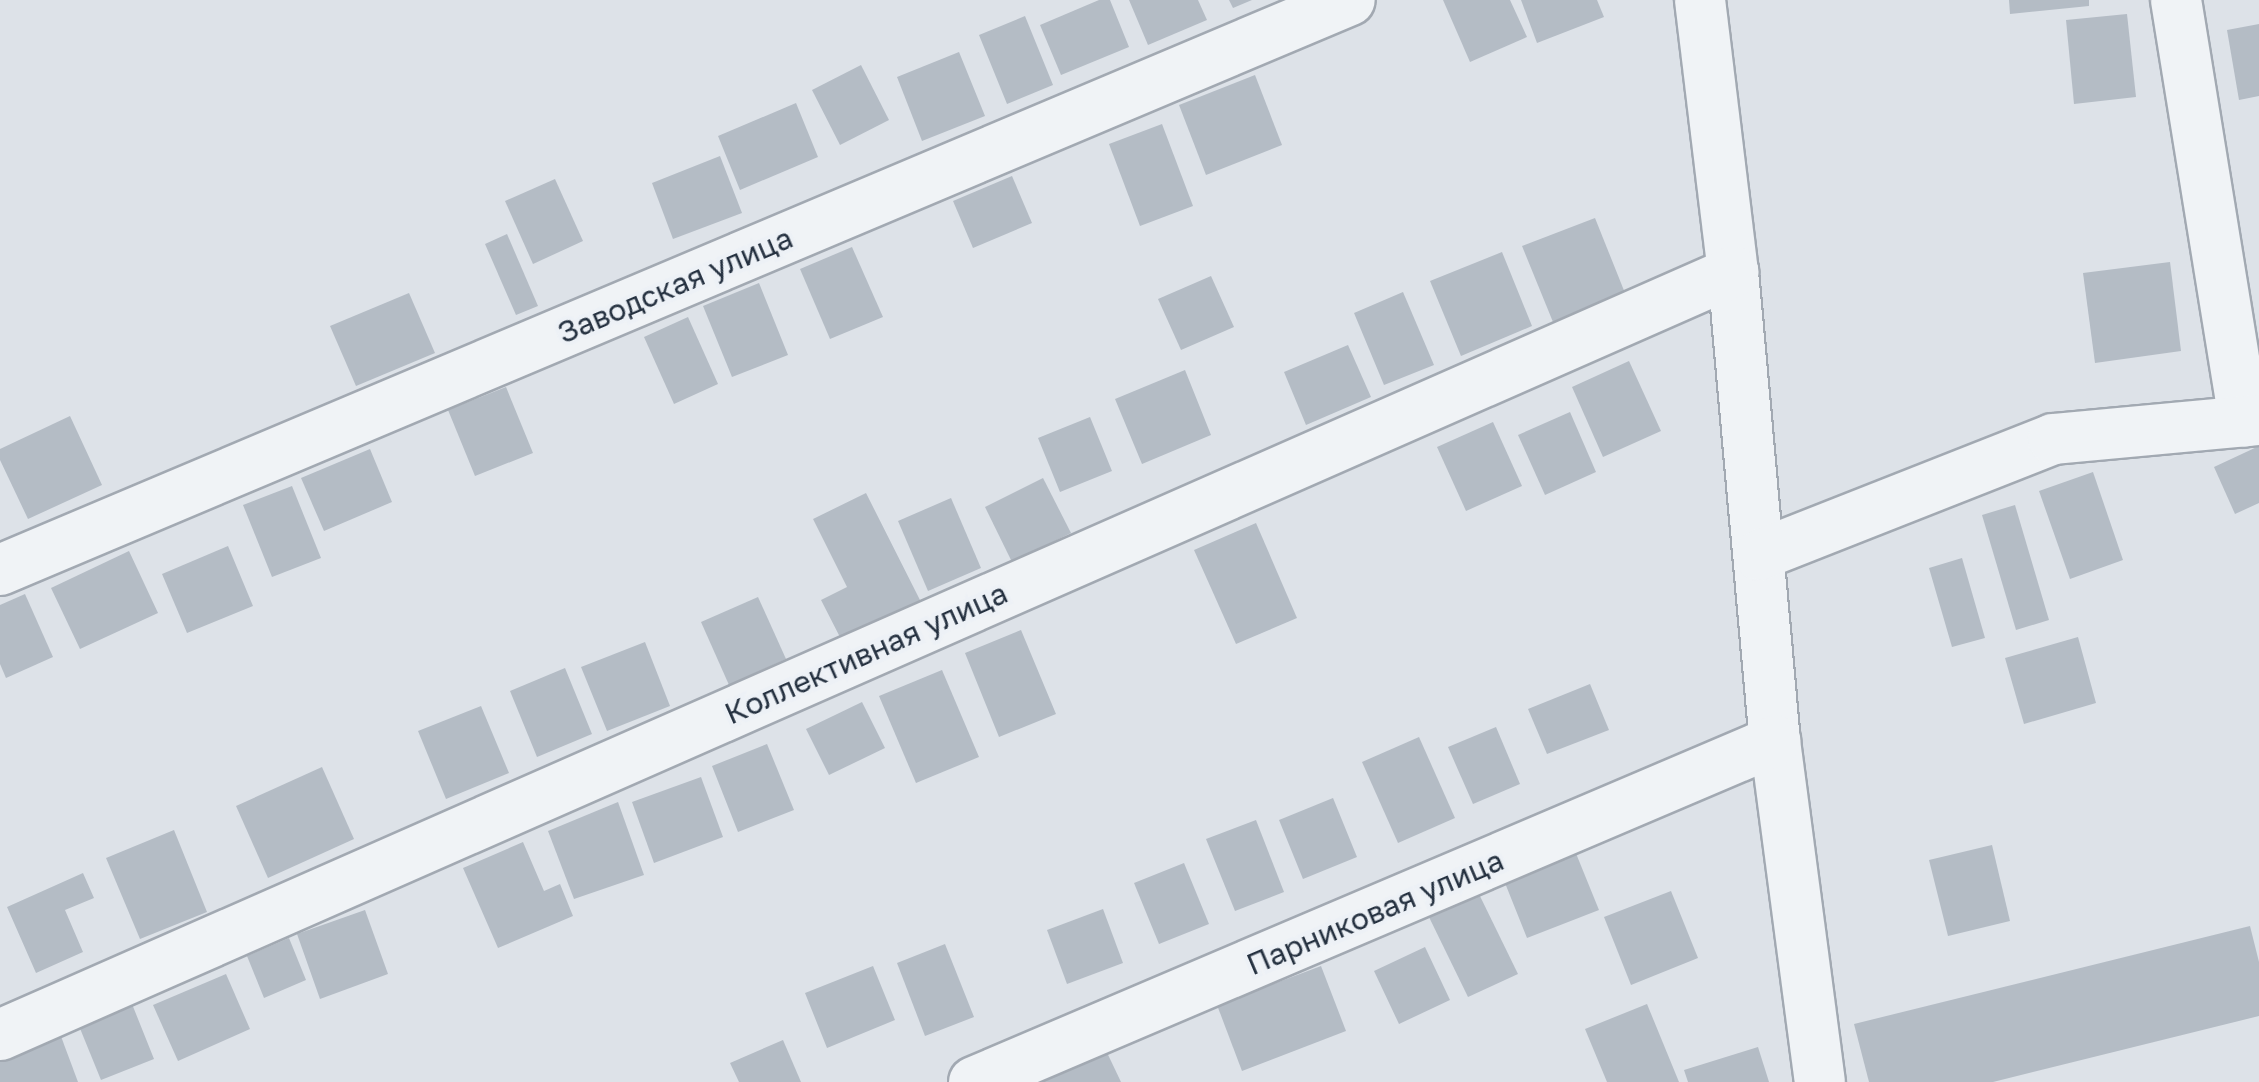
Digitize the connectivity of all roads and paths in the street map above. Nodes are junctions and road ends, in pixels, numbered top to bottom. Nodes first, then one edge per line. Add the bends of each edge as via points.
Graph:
1 (1350, 0) edge
2 (1700, 0) edge
3 (2176, 0) edge
4 (1733, 272) junction
5 (2251, 421) edge
6 (1759, 556) junction
7 (0, 570) edge
8 (1775, 741) junction
9 (0, 1035) edge
10 (974, 1082) edge
11 (1820, 1082) edge

1 - 7 street, Заводская улица
2 - 4 street
3 - 5 street
4 - 6 street
4 - 9 street, Коллективная улица
5 - 6 street via 2053,439
6 - 8 street
8 - 10 street, Парниковая улица
8 - 11 street

